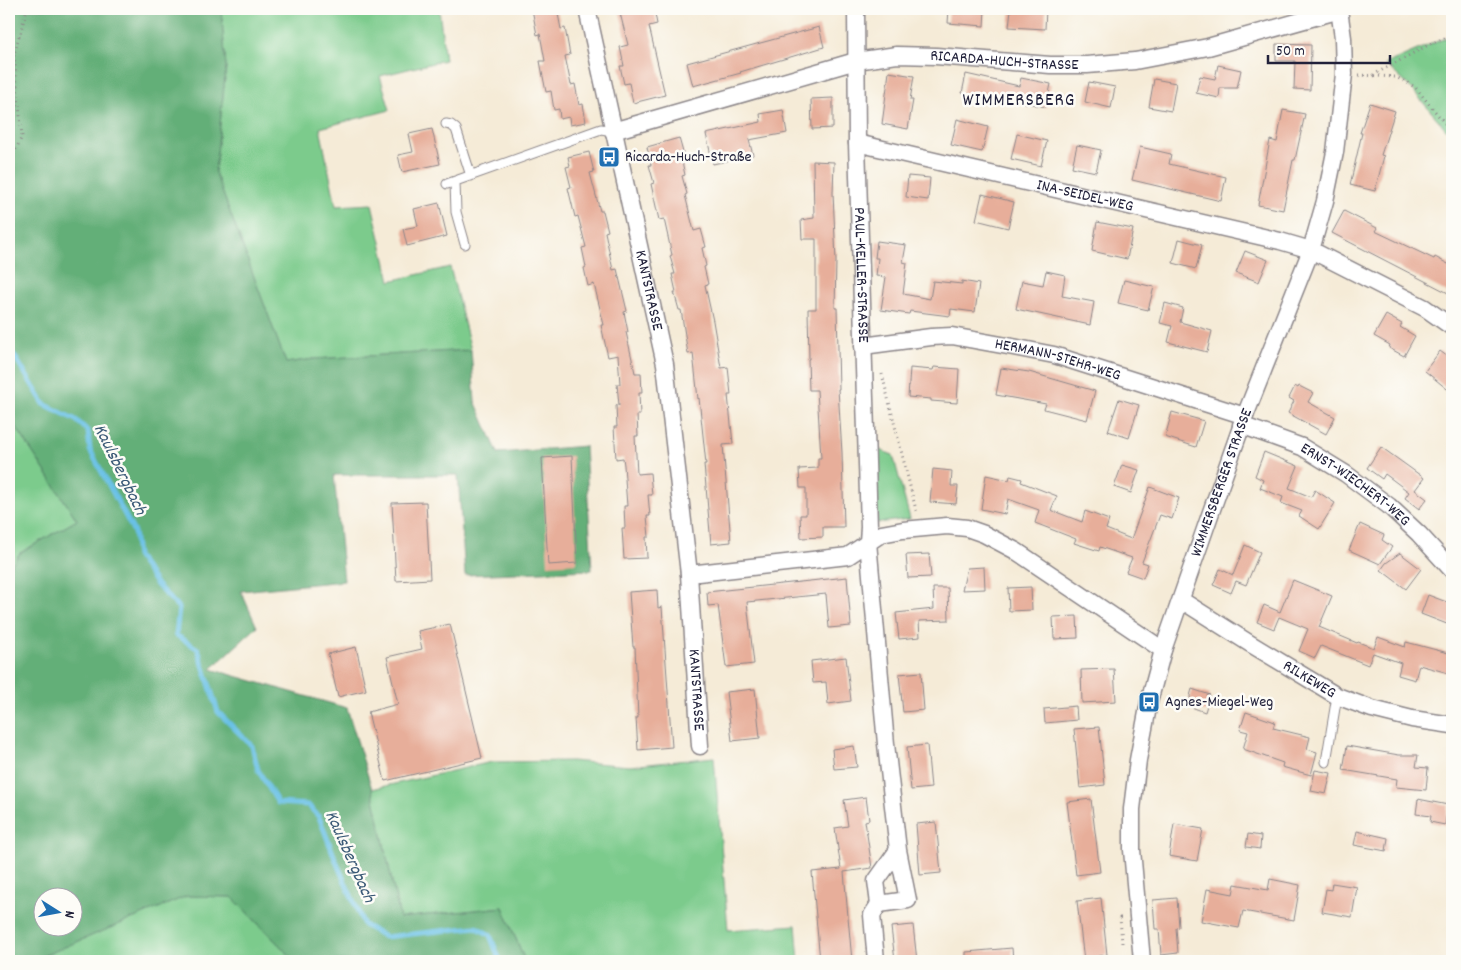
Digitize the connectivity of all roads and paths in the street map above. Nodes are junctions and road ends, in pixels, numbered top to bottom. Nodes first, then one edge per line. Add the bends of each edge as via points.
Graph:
1 (27, 9) edge
2 (587, 9) edge
3 (856, 9) edge
4 (1340, 10) edge
5 (1452, 35) edge
6 (856, 62) junction
7 (1344, 74) junction
8 (1373, 76) junction
9 (446, 124) dead end
10 (613, 131) junction
11 (1452, 132) edge
12 (857, 143) junction
13 (9, 163) edge
14 (471, 176) junction
15 (466, 244) dead end
16 (1311, 250) junction
17 (1452, 327) edge
18 (863, 346) junction
19 (881, 374) dead end
20 (1243, 420) junction
21 (921, 528) junction
22 (868, 542) junction
23 (1452, 570) edge
24 (689, 574) junction
25 (1181, 600) junction
26 (1163, 650) junction
27 (1337, 696) junction
28 (1452, 725) edge
29 (700, 746) dead end
30 (1326, 762) dead end
31 (898, 850) junction
32 (879, 904) junction
33 (876, 961) edge
34 (1142, 961) edge

1 - 13 path via 14,54 22,137
2 - 10 street, KANTSTRASSE
3 - 6 street, PAUL-KELLER-STRASSE
4 - 6 street, RICARDA-HUCH-STRASSE via 1208,48 1135,61 1050,65 896,55
4 - 7 street, WIMMERSBERGER STRASSE
5 - 8 path
6 - 10 street, RICARDA-HUCH-STRASSE
6 - 12 street, PAUL-KELLER-STRASSE
7 - 8 path
7 - 16 street, WIMMERSBERGER STRASSE via 1335,152
8 - 11 path via 1396,76 1415,87
9 - 14 lane via 456,129
10 - 14 lane via 601,129
10 - 24 street, KANTSTRASSE via 665,364
12 - 16 street, INA-SEIDEL-WEG
12 - 18 street, PAUL-KELLER-STRASSE
14 - 15 lane via 451,183
16 - 17 street, INA-SEIDEL-WEG via 1425,308
16 - 20 street, WIMMERSBERGER STRASSE
18 - 20 street, HERMANN-STEHR-WEG via 952,336 1013,347 1054,355
18 - 22 street, PAUL-KELLER-STRASSE
19 - 21 path
20 - 23 street, ERNST-WIECHERT-WEG via 1302,447 1346,474 1389,506
20 - 25 street, WIMMERSBERGER STRASSE
21 - 22 street via 881,534
21 - 26 street via 948,526 984,534 1016,551
22 - 24 street via 848,556
22 - 31 street
24 - 29 street, KANTSTRASSE
25 - 26 street, WIMMERSBERGER STRASSE
25 - 27 street, RILKEWEG
26 - 34 street, WIMMERSBERGER STRASSE via 1149,702 1132,809 1132,850
27 - 28 street, RILKEWEG via 1372,709
27 - 30 lane
31 - 32 street via 876,881
31 - 32 street via 908,900
32 - 33 street via 872,915

